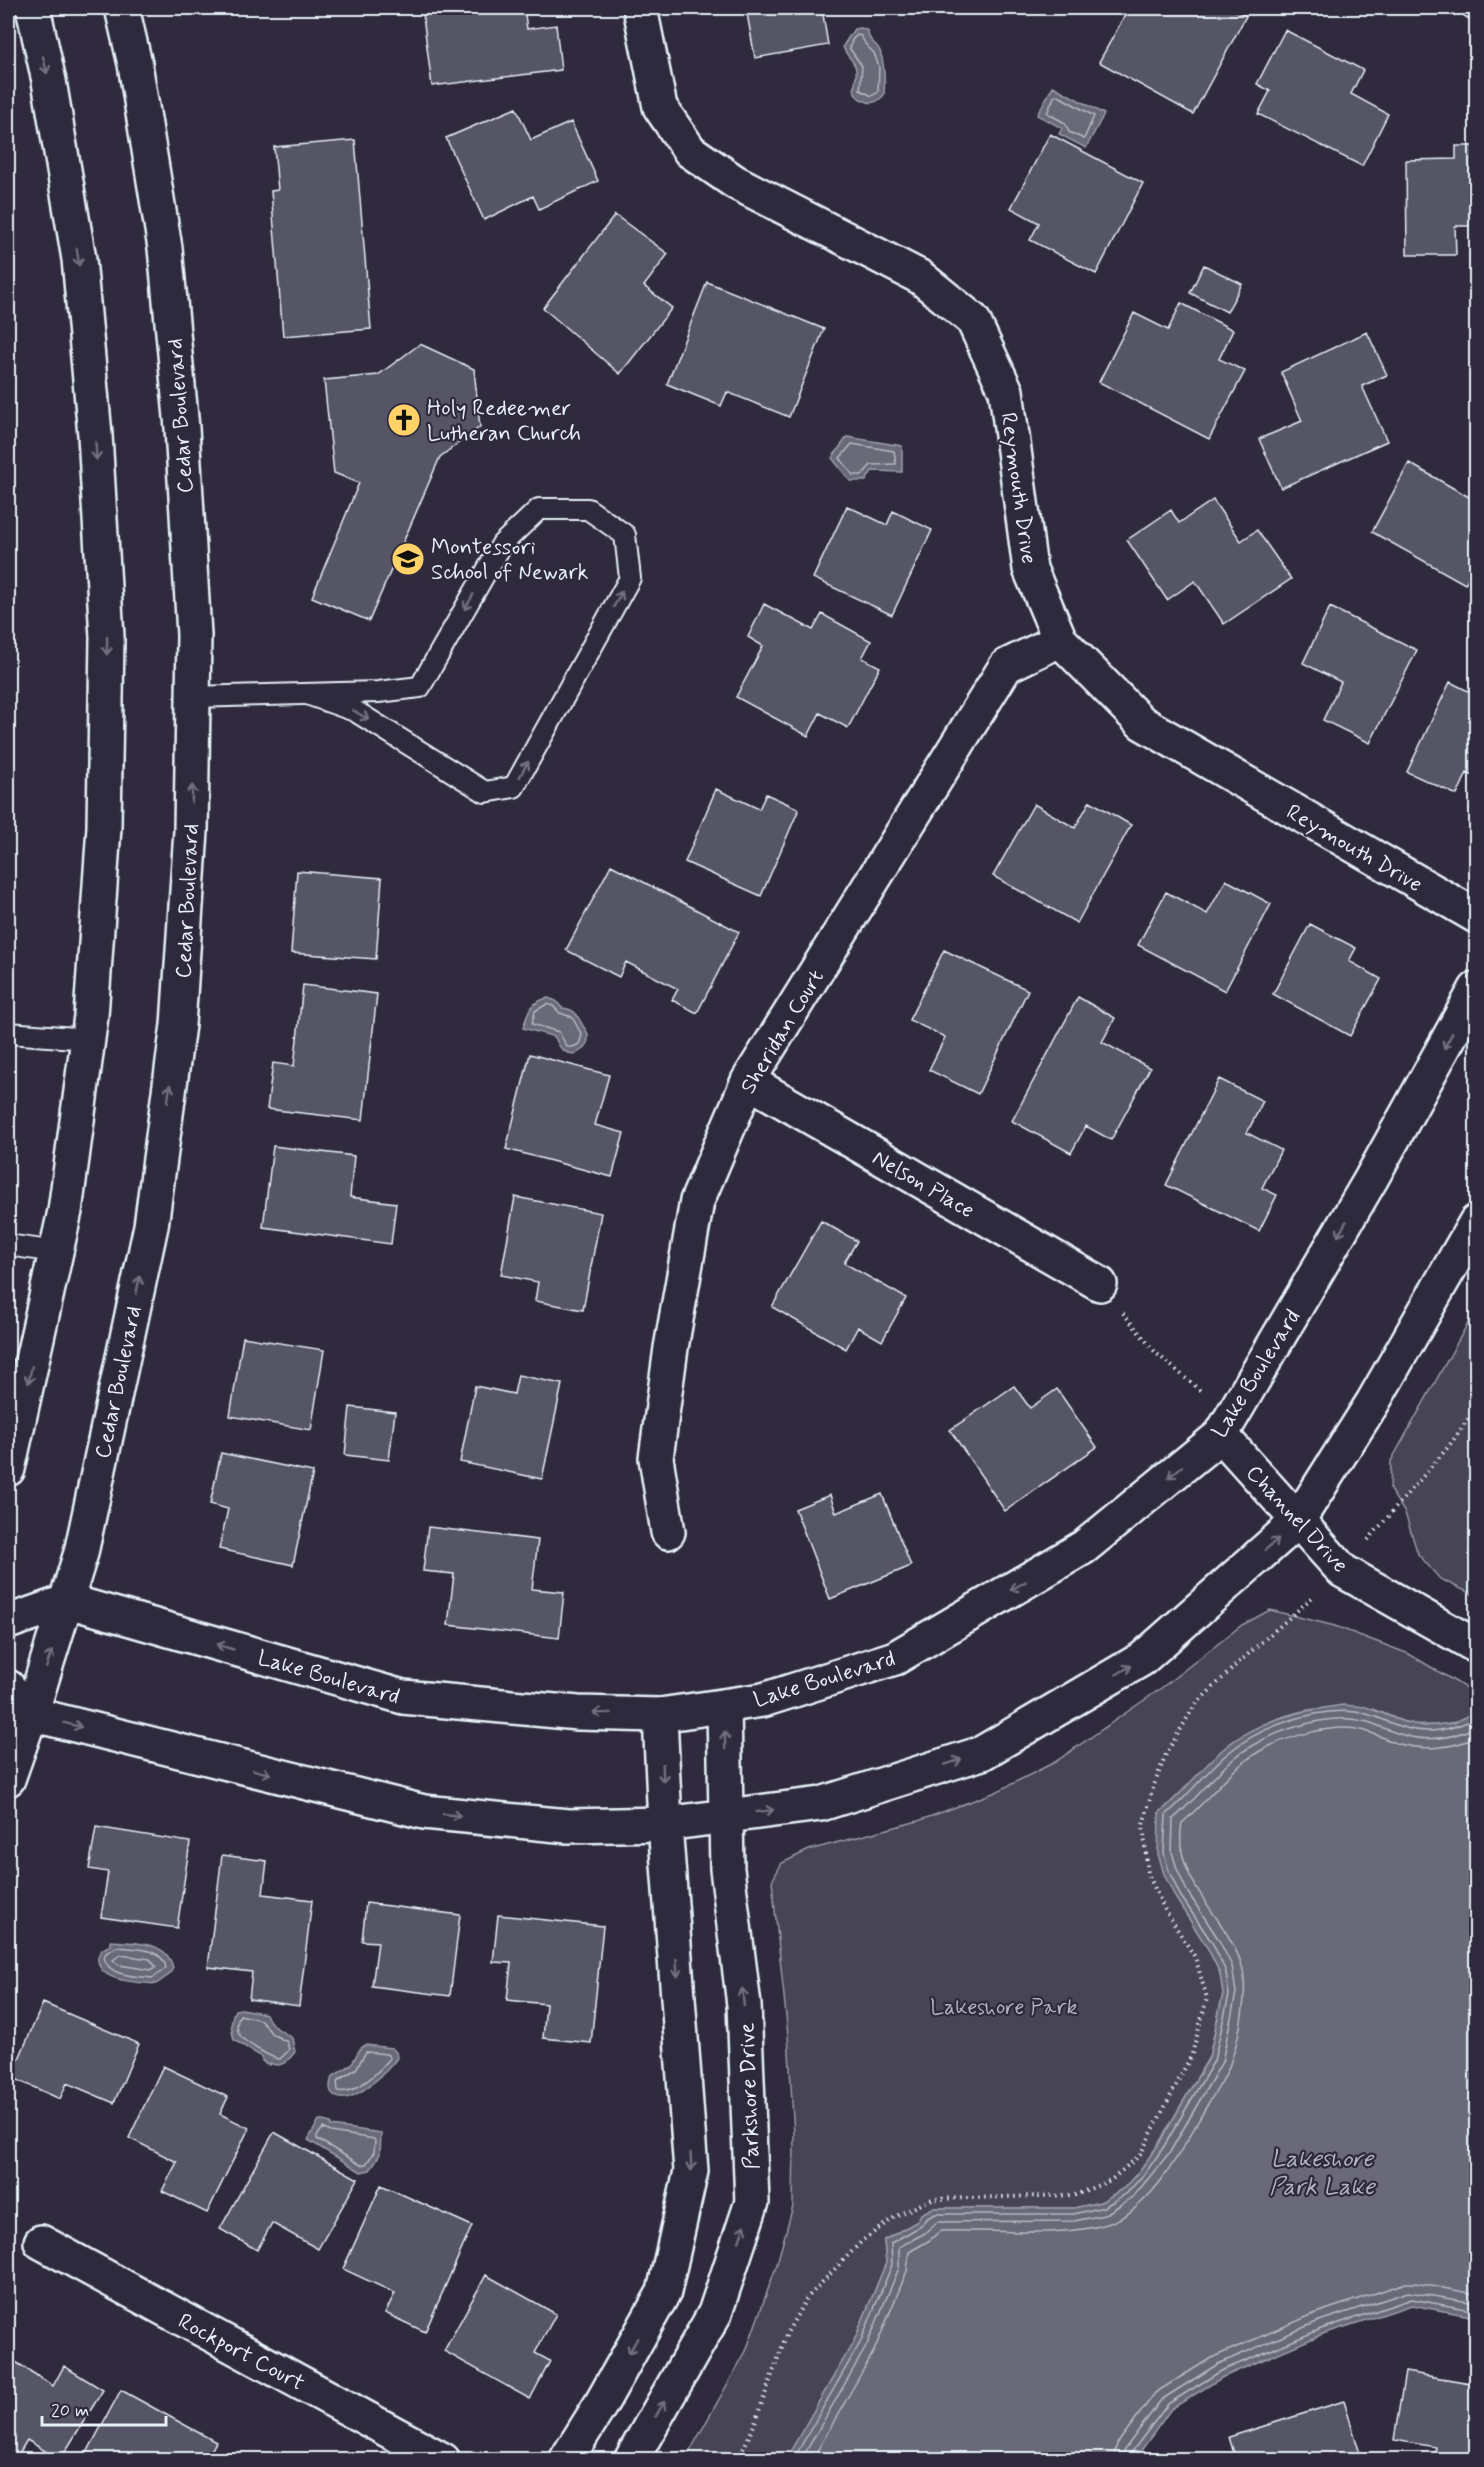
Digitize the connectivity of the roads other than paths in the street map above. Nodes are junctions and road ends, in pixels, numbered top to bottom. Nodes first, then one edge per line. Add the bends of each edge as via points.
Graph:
1 (33, 8) edge
2 (122, 8) edge
3 (640, 8) edge
4 (1060, 640) junction
5 (307, 694) junction
6 (193, 697) junction
7 (1476, 916) edge
8 (1476, 989) edge
9 (8, 1033) edge
10 (89, 1039) junction
11 (748, 1081) junction
12 (1476, 1222) edge
13 (8, 1245) edge
14 (56, 1252) junction
15 (1100, 1284) road end
16 (1221, 1435) junction
17 (8, 1469) edge
18 (1297, 1521) junction
19 (668, 1532) dead end
20 (68, 1601) junction
21 (8, 1622) edge
22 (1476, 1646) edge
23 (8, 1687) edge
24 (724, 1706) junction
25 (31, 1714) junction
26 (660, 1715) junction
27 (8, 1779) edge
28 (726, 1816) junction
29 (665, 1824) junction
30 (41, 2242) dead end
31 (442, 2460) edge
32 (566, 2460) edge
33 (631, 2460) edge

1 -> 10 street via 79,259 107,637 104,827
2 - 6 street, Cedar Boulevard via 165,248 182,428 194,635
3 - 4 street, Reymouth Drive via 660,107 690,151 735,182 920,277 973,320 1006,391 1030,569
4 - 7 street, Reymouth Drive via 1142,723
4 - 11 street, Sheridan Court via 1006,666
5 -> 5 lane via 355,711 485,792 514,787 630,578 625,535 588,509 539,509 502,544 420,687
5 - 6 lane
20 -> 6 street, Cedar Boulevard via 151,1226 178,1025 191,831
8 -> 16 street, Lake Boulevard via 1371,1179
9 - 10 lane
10 - 14 street
11 - 15 street, Nelson Place
11 - 19 street, Sheridan Court via 697,1201 689,1246 656,1458
12 - 18 street via 1374,1402
13 - 14 lane
14 -> 17 street
16 - 18 street, Channel Drive
16 -> 24 street, Lake Boulevard via 1084,1547 895,1658 763,1700
18 - 22 street, Channel Drive via 1343,1571
28 -> 18 street via 821,1804 982,1753 1142,1659
20 - 21 street
25 -> 20 street, Cedar Boulevard
26 -> 20 street, Lake Boulevard via 578,1713 403,1697
23 - 25 street
24 - 26 street, Lake Boulevard
28 -> 24 street, Parkshore Drive
25 - 27 street, Cedar Boulevard
25 -> 29 street via 424,1812 568,1826
26 -> 29 street
28 - 29 street
33 -> 28 street, Parkshore Drive via 715,2313 752,2202 744,2005 728,1869
29 -> 32 street via 692,2170 664,2292
30 - 31 street, Rockport Court

